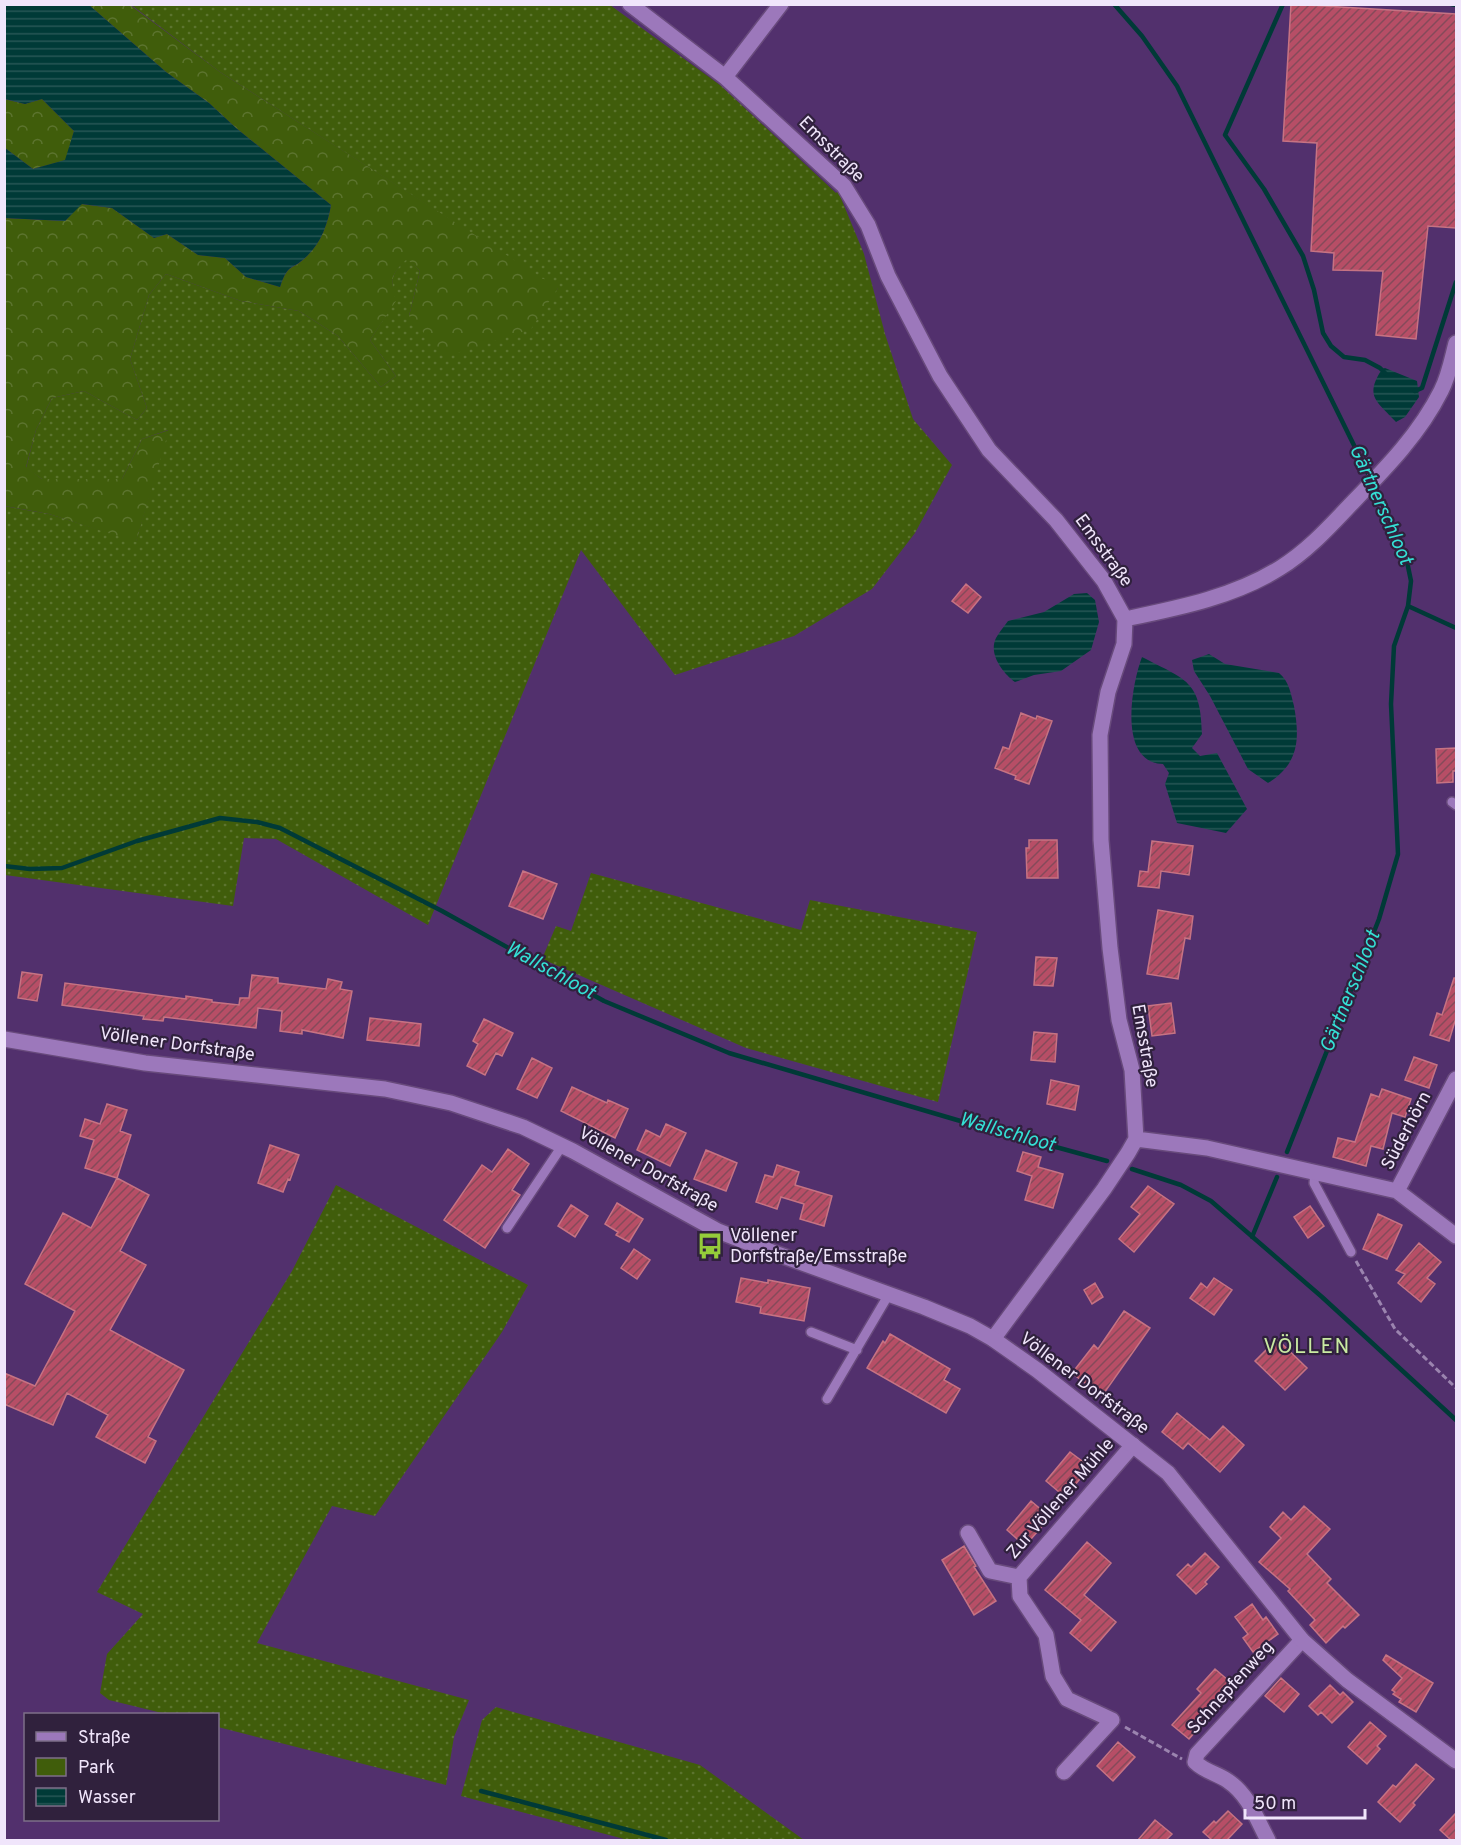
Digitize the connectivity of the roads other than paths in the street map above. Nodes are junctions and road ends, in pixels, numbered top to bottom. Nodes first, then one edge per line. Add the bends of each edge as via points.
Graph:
1 (630, 4) edge
2 (781, 4) edge
3 (725, 77) junction
4 (1456, 343) edge
5 (1125, 619) junction
6 (4, 1039) edge
7 (1456, 1079) edge
8 (1136, 1139) junction
9 (562, 1146) junction
10 (1315, 1172) junction
11 (1397, 1191) junction
12 (507, 1228) dead end
13 (1456, 1236) edge
14 (1351, 1252) road end
15 (889, 1294) junction
16 (811, 1332) dead end
17 (993, 1339) junction
18 (857, 1350) junction
19 (827, 1399) dead end
20 (1133, 1445) junction
21 (968, 1533) dead end
22 (1019, 1577) junction
23 (1302, 1640) junction
24 (1456, 1761) edge
25 (1064, 1772) dead end
26 (1268, 1840) edge

1 - 3 street, Emsstraße
2 - 3 street
3 - 5 street, Emsstraße via 844,186 868,225 888,276 940,376 989,450 1056,520 1104,580
4 - 5 street via 1442,389 1415,434 1313,544 1280,568 1226,593 1184,607
5 - 8 street, Emsstraße via 1124,644 1108,692 1100,735 1101,840 1119,1020 1132,1070
6 - 9 street, Völlener Dorfstraße via 145,1063 345,1084 418,1096 482,1112
7 - 11 street, Süderhörn
8 - 10 street, Süderhörn via 1207,1148
8 - 17 street via 1104,1189
9 - 12 lane
9 - 15 street, Völlener Dorfstraße via 718,1231
10 - 11 street, Süderhörn
10 - 14 lane via 1314,1183
11 - 13 street
15 - 17 street, Völlener Dorfstraße
15 - 18 lane
16 - 18 lane
17 - 20 street, Völlener Dorfstraße
18 - 19 lane
20 - 22 street, Zur Völlener Mühle
20 - 23 street, Völlener Dorfstraße via 1168,1473
21 - 22 street, Zur Völlener Mühle via 990,1571
22 - 25 street, Zur Völlener Mühle via 1020,1596 1046,1635 1053,1676 1067,1699 1112,1720
23 - 24 street, Völlener Dorfstraße via 1347,1680
23 - 26 street, Schnepfenweg via 1197,1754 1195,1762 1201,1769 1228,1781 1246,1797

